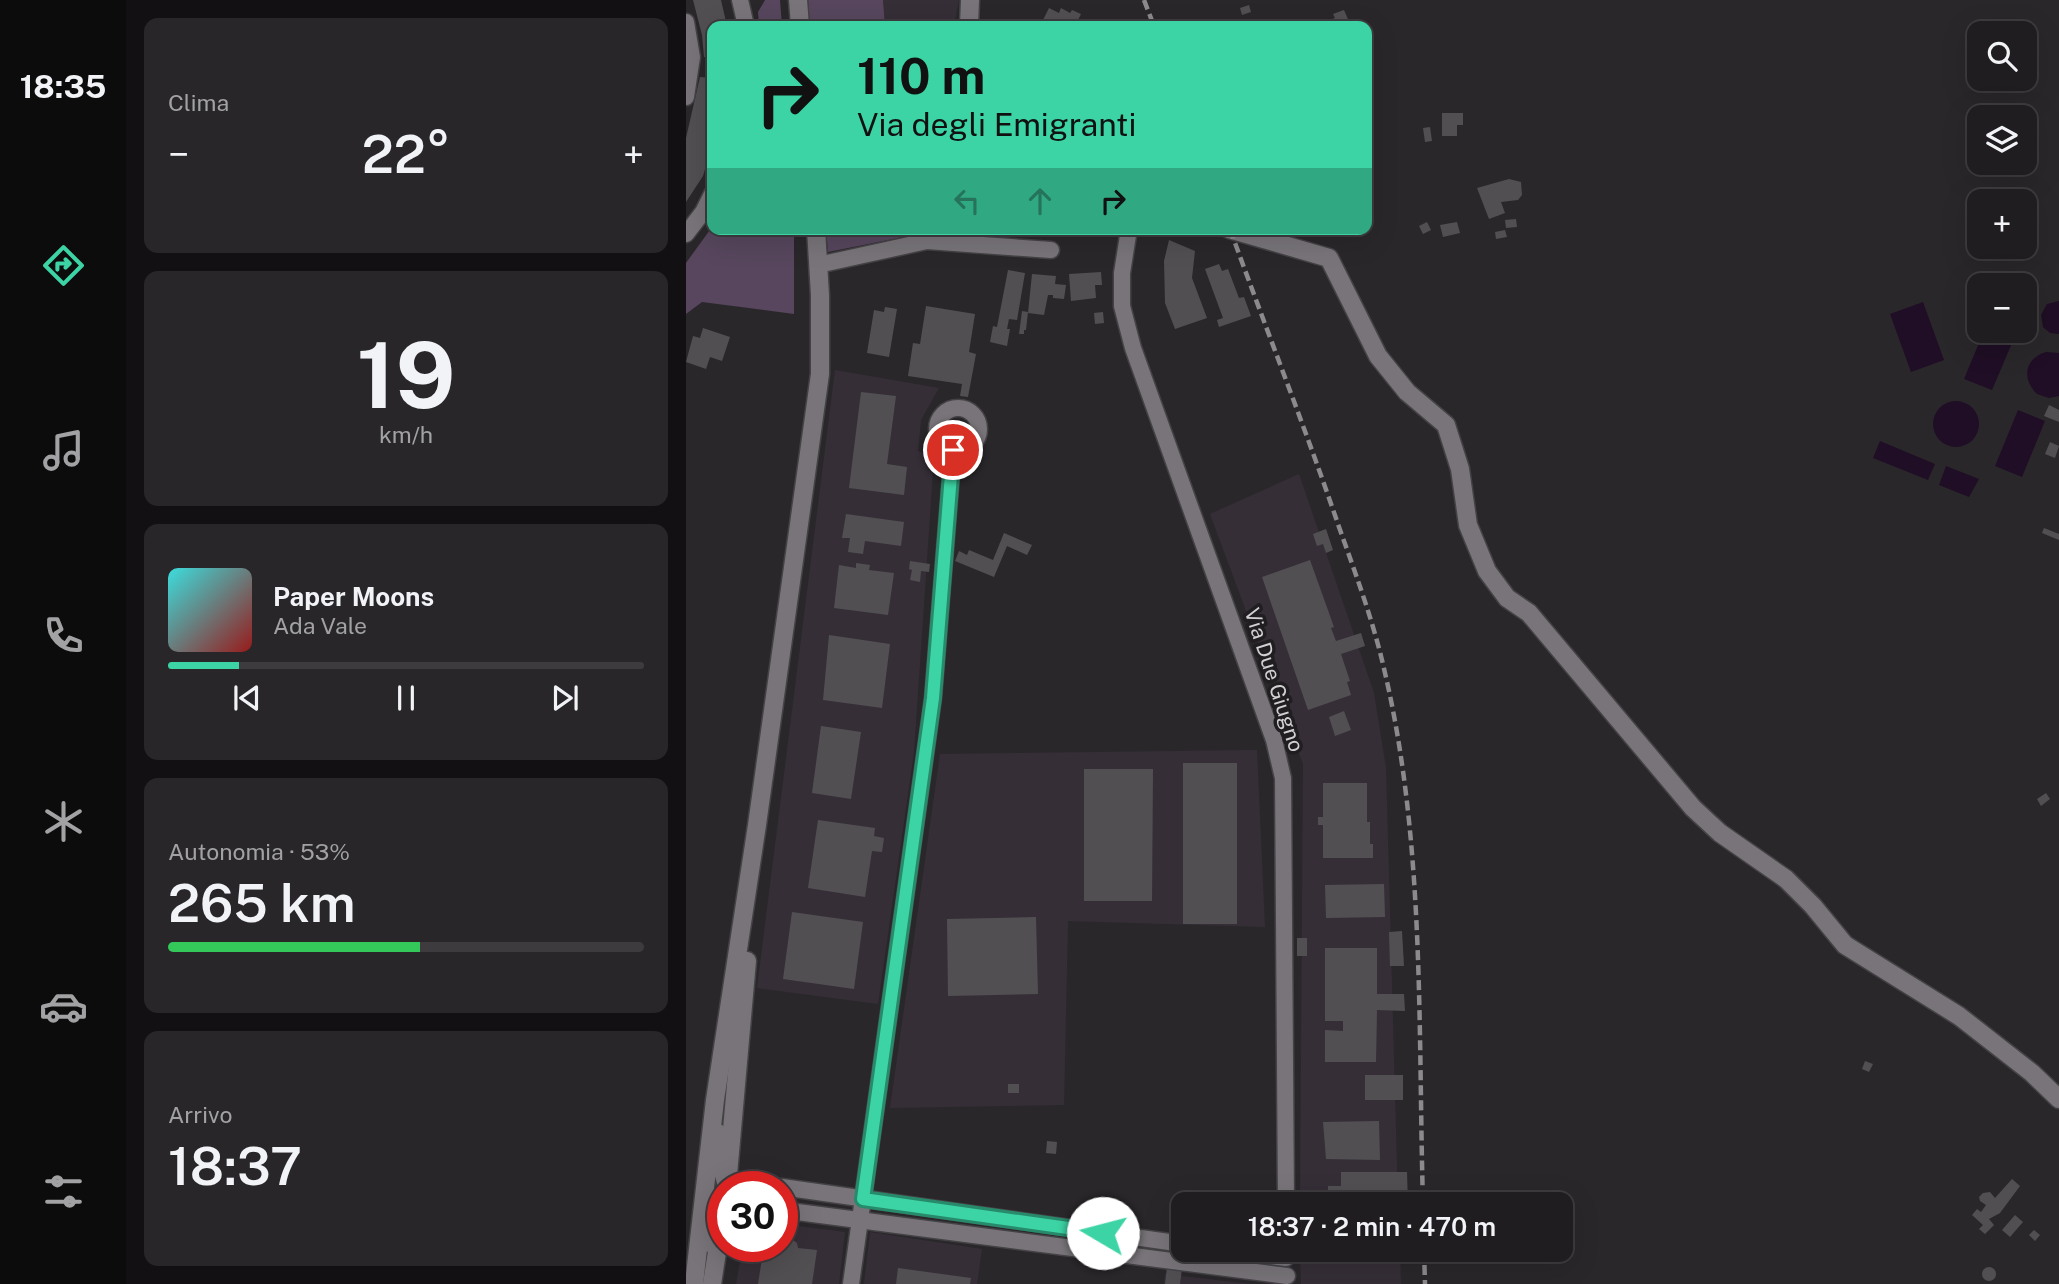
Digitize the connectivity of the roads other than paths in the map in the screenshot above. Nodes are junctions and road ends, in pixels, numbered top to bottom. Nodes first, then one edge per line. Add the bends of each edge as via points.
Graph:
1 (740, 0) edge
2 (798, 0) edge
3 (970, 0) edge
4 (745, 21) edge
5 (800, 21) edge
6 (969, 21) edge
7 (686, 22) edge
8 (686, 97) edge
9 (707, 204) edge
10 (686, 234) edge
11 (816, 235) edge
12 (1128, 235) edge
13 (1250, 235) edge
14 (1051, 250) dead end
15 (818, 265) junction
16 (953, 450) dead end
17 (757, 825) junction
18 (720, 1067) junction
19 (2059, 1099) edge
20 (724, 1171) edge
21 (730, 1171) edge
22 (798, 1189) edge
23 (1286, 1192) edge
24 (863, 1199) junction
25 (798, 1212) edge
26 (860, 1220) junction
27 (707, 1234) edge
28 (1171, 1242) edge
29 (716, 1262) edge
30 (719, 1262) edge
31 (1286, 1262) edge
32 (1287, 1280) edge
33 (694, 1281) edge
34 (713, 1284) edge
35 (851, 1284) edge

1 - 4 street
2 - 5 main road
3 - 6 main road
7 - 8 street via 692,57
9 - 10 street
11 - 15 main road
12 - 23 street, Via Due Giugno via 1122,306 1133,348 1274,740 1283,778
13 - 19 main road via 1329,258 1378,356 1407,392 1446,425 1460,470 1468,525 1488,571 1507,598 1529,613 1693,808 1786,879 1845,946 1959,1017
14 - 15 street via 927,241
15 - 17 main road via 820,374
16 - 24 street via 933,698
17 - 18 main road
17 - 21 main road
18 - 20 street via 723,1084 717,1141
18 - 33 main road
22 - 24 street
24 - 26 street
24 - 28 street
25 - 26 street
26 - 32 street
26 - 35 street
27 - 33 street
29 - 34 main road
30 - 34 street
31 - 32 street

